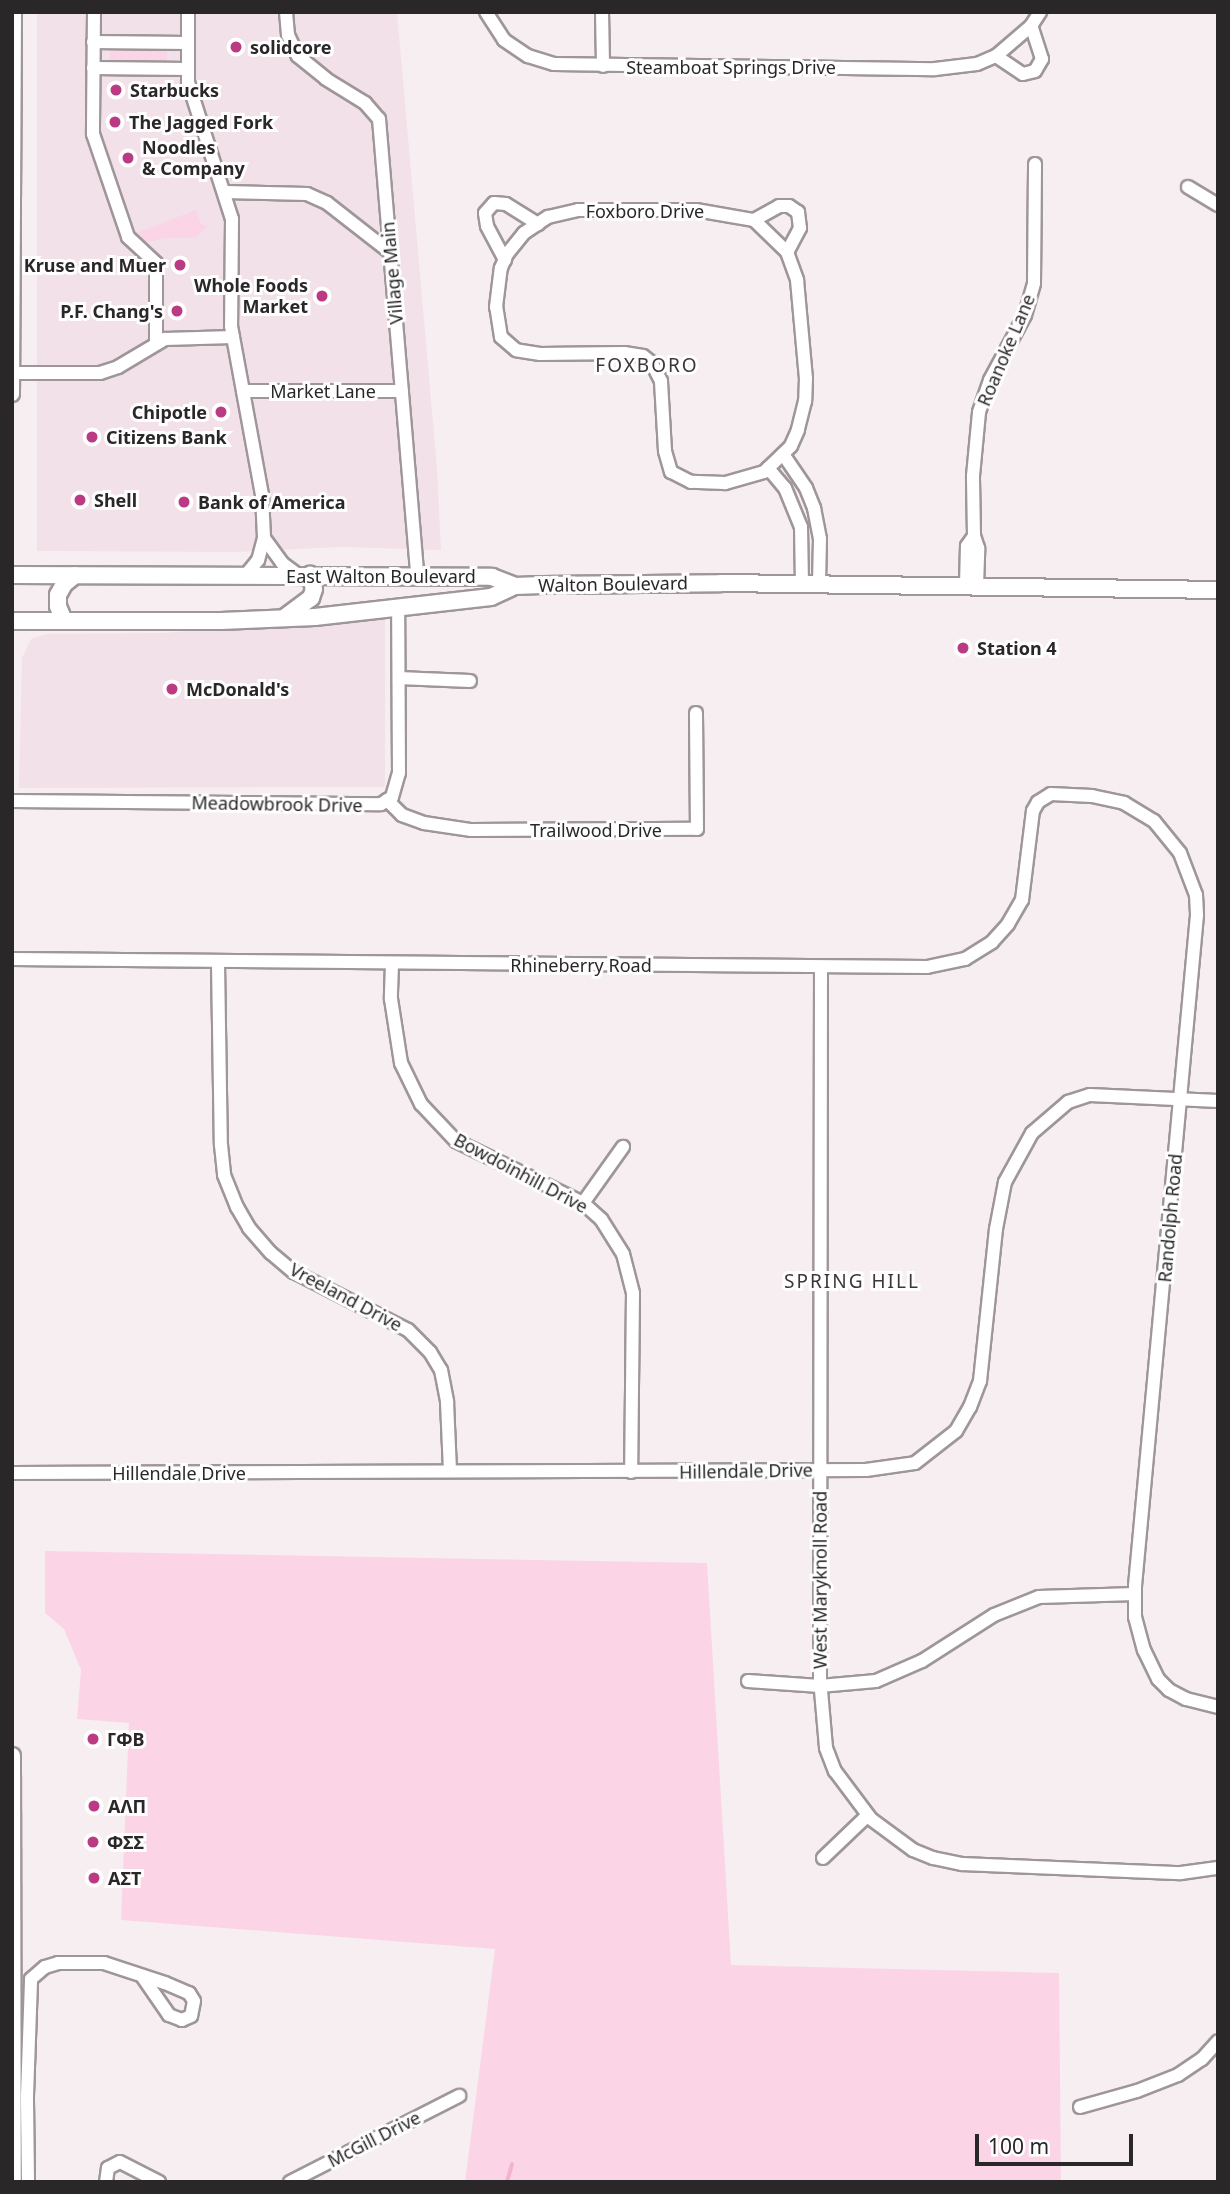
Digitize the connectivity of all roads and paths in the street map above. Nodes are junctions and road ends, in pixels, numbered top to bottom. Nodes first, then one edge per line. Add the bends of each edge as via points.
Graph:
1 (14, 12) edge
2 (94, 12) edge
3 (188, 12) edge
4 (286, 12) edge
5 (486, 12) edge
6 (603, 12) edge
7 (1041, 12) edge
8 (1031, 26) junction
9 (93, 42) junction
10 (188, 43) junction
11 (996, 56) junction
12 (603, 66) junction
13 (93, 68) junction
14 (188, 69) junction
15 (1035, 164) dead end
16 (1188, 187) dead end
17 (225, 191) junction
18 (1218, 205) edge
19 (754, 220) junction
20 (538, 223) junction
21 (391, 253) junction
22 (787, 253) junction
23 (505, 260) junction
24 (233, 337) junction
25 (156, 344) junction
26 (13, 373) edge
27 (243, 391) junction
28 (402, 391) junction
29 (12, 394) edge
30 (783, 454) junction
31 (768, 468) junction
32 (264, 538) junction
33 (12, 575) edge
34 (75, 575) junction
35 (305, 575) junction
36 (245, 576) junction
37 (417, 576) junction
38 (437, 576) junction
39 (802, 584) junction
40 (819, 584) junction
41 (515, 586) junction
42 (971, 586) junction
43 (1218, 590) edge
44 (432, 604) junction
45 (398, 608) junction
46 (282, 619) junction
47 (12, 621) edge
48 (64, 621) junction
49 (399, 678) junction
50 (470, 681) dead end
51 (696, 713) dead end
52 (387, 800) junction
53 (12, 801) edge
54 (1038, 802) joint
55 (12, 959) edge
56 (218, 963) junction
57 (392, 964) junction
58 (821, 967) junction
59 (1181, 1098) junction
60 (1218, 1101) edge
61 (623, 1147) dead end
62 (583, 1203) junction
63 (821, 1470) junction
64 (450, 1471) junction
65 (12, 1472) edge
66 (631, 1472) junction
67 (1135, 1594) junction
68 (748, 1681) dead end
69 (820, 1686) junction
70 (1218, 1707) edge
71 (12, 1755) edge
72 (868, 1815) junction
73 (823, 1858) dead end
74 (1218, 1868) edge
75 (142, 1976) dead end
76 (1218, 2041) edge
77 (459, 2096) dead end
78 (1080, 2106) dead end
79 (153, 2181) edge
80 (13, 2182) edge
81 (28, 2182) edge
82 (106, 2182) edge
83 (290, 2182) edge

1 - 26 street
2 - 9 street
3 - 10 street
4 - 21 street, Village Main via 288,35 298,56 365,103 379,119
5 - 12 street, Steamboat Springs Drive via 504,40 528,56 554,65
6 - 12 street
7 - 8 street, Steamboat Springs Drive
8 - 11 street, Steamboat Springs Drive
8 - 11 street via 1042,58 1035,71 1023,74
9 - 10 street
9 - 13 street
10 - 14 street
11 - 12 street, Steamboat Springs Drive via 977,64 935,69
13 - 14 street
13 - 25 street via 92,127 97,149 128,237 156,263
14 - 17 street via 189,85
15 - 42 street, Roanoke Lane via 1034,283 1025,315 982,401 973,476 978,548
16 - 18 street
17 - 21 street via 307,194 327,203
17 - 24 street via 232,219
19 - 20 street, Foxboro Drive via 696,210 578,210 548,216
19 - 22 street, Foxboro Drive via 778,239
19 - 22 street via 779,206 798,212 800,228
20 - 23 street, Foxboro Drive via 524,233
20 - 23 street via 506,204 494,203 485,213
21 - 28 street, Village Main
22 - 30 street, Foxboro Drive via 797,280 805,401 791,446
23 - 31 street, Foxboro Drive via 496,307 501,337 510,348 540,354 643,356 661,381 665,451 671,472 691,482 725,483
24 - 25 street via 172,337
24 - 27 street
25 - 26 street via 100,373
26 - 29 street
27 - 28 street, Market Lane
27 - 32 street via 261,485
28 - 37 street, Village Main
30 - 31 street, Foxboro Drive
30 - 40 street via 814,509 820,539
31 - 39 street via 786,488 801,527
32 - 35 street via 282,563
32 - 36 street via 258,560
33 - 34 main road
34 - 36 main road
34 - 48 main road via 58,595
35 - 36 main road, East Walton Boulevard
35 - 37 main road, East Walton Boulevard
35 - 46 main road via 314,589 311,598
37 - 38 main road, East Walton Boulevard
38 - 41 main road, East Walton Boulevard via 492,577
38 - 44 main road via 440,589
39 - 40 main road, Walton Boulevard
39 - 41 main road, Walton Boulevard
40 - 42 main road, Walton Boulevard
41 - 44 main road, Walton Boulevard via 491,597
42 - 43 main road, Walton Boulevard
44 - 45 main road, Walton Boulevard
45 - 46 main road, Walton Boulevard
45 - 49 street, Meadowbrook Drive
46 - 48 main road, Walton Boulevard
47 - 48 main road, Walton Boulevard
49 - 50 street
49 - 52 street, Meadowbrook Drive via 400,773
51 - 52 street, Trailwood Drive via 697,829 471,830 424,823 402,815
52 - 53 street, Meadowbrook Drive via 365,806
54 - 58 street, Rhineberry Road via 1033,811 1023,900 992,942 965,960 927,967
54 - 59 street, Randolph Road via 1051,794 1070,793 1124,803 1154,821 1180,853 1196,895 1197,915
55 - 56 street, Rhineberry Road
56 - 57 street, Rhineberry Road
56 - 64 street, Vreeland Drive via 221,1145 224,1175 237,1207 256,1236 294,1272 408,1330 430,1352 441,1370 447,1402
57 - 58 street, Rhineberry Road
57 - 62 street, Bowdoinhill Drive via 391,999 401,1063 421,1104 456,1141
58 - 63 street, West Maryknoll Road
59 - 60 street, Hillendale Drive
59 - 63 street, Hillendale Drive via 1090,1095 1068,1102 1042,1122 1005,1182 980,1381 956,1431 915,1463
59 - 67 street, Randolph Road
61 - 62 street
62 - 66 street, Bowdoinhill Drive via 615,1238 633,1293
63 - 66 street, Hillendale Drive
63 - 69 street, West Maryknoll Road
64 - 65 street, Hillendale Drive
64 - 66 street, Hillendale Drive
67 - 69 street via 1039,1597 994,1615 895,1674 876,1681
67 - 70 street, Randolph Road via 1144,1650 1158,1679 1186,1699
68 - 69 street
69 - 72 street, West Maryknoll Road via 826,1748 835,1771
71 - 80 main road
72 - 73 street
72 - 74 street, West Maryknoll Road via 913,1850 962,1864 1181,1873
75 - 81 street via 104,1963 81,1962 45,1967 32,1979
76 - 78 street via 1178,2075
77 - 83 street, McGill Drive
79 - 82 street via 120,2162 108,2168

